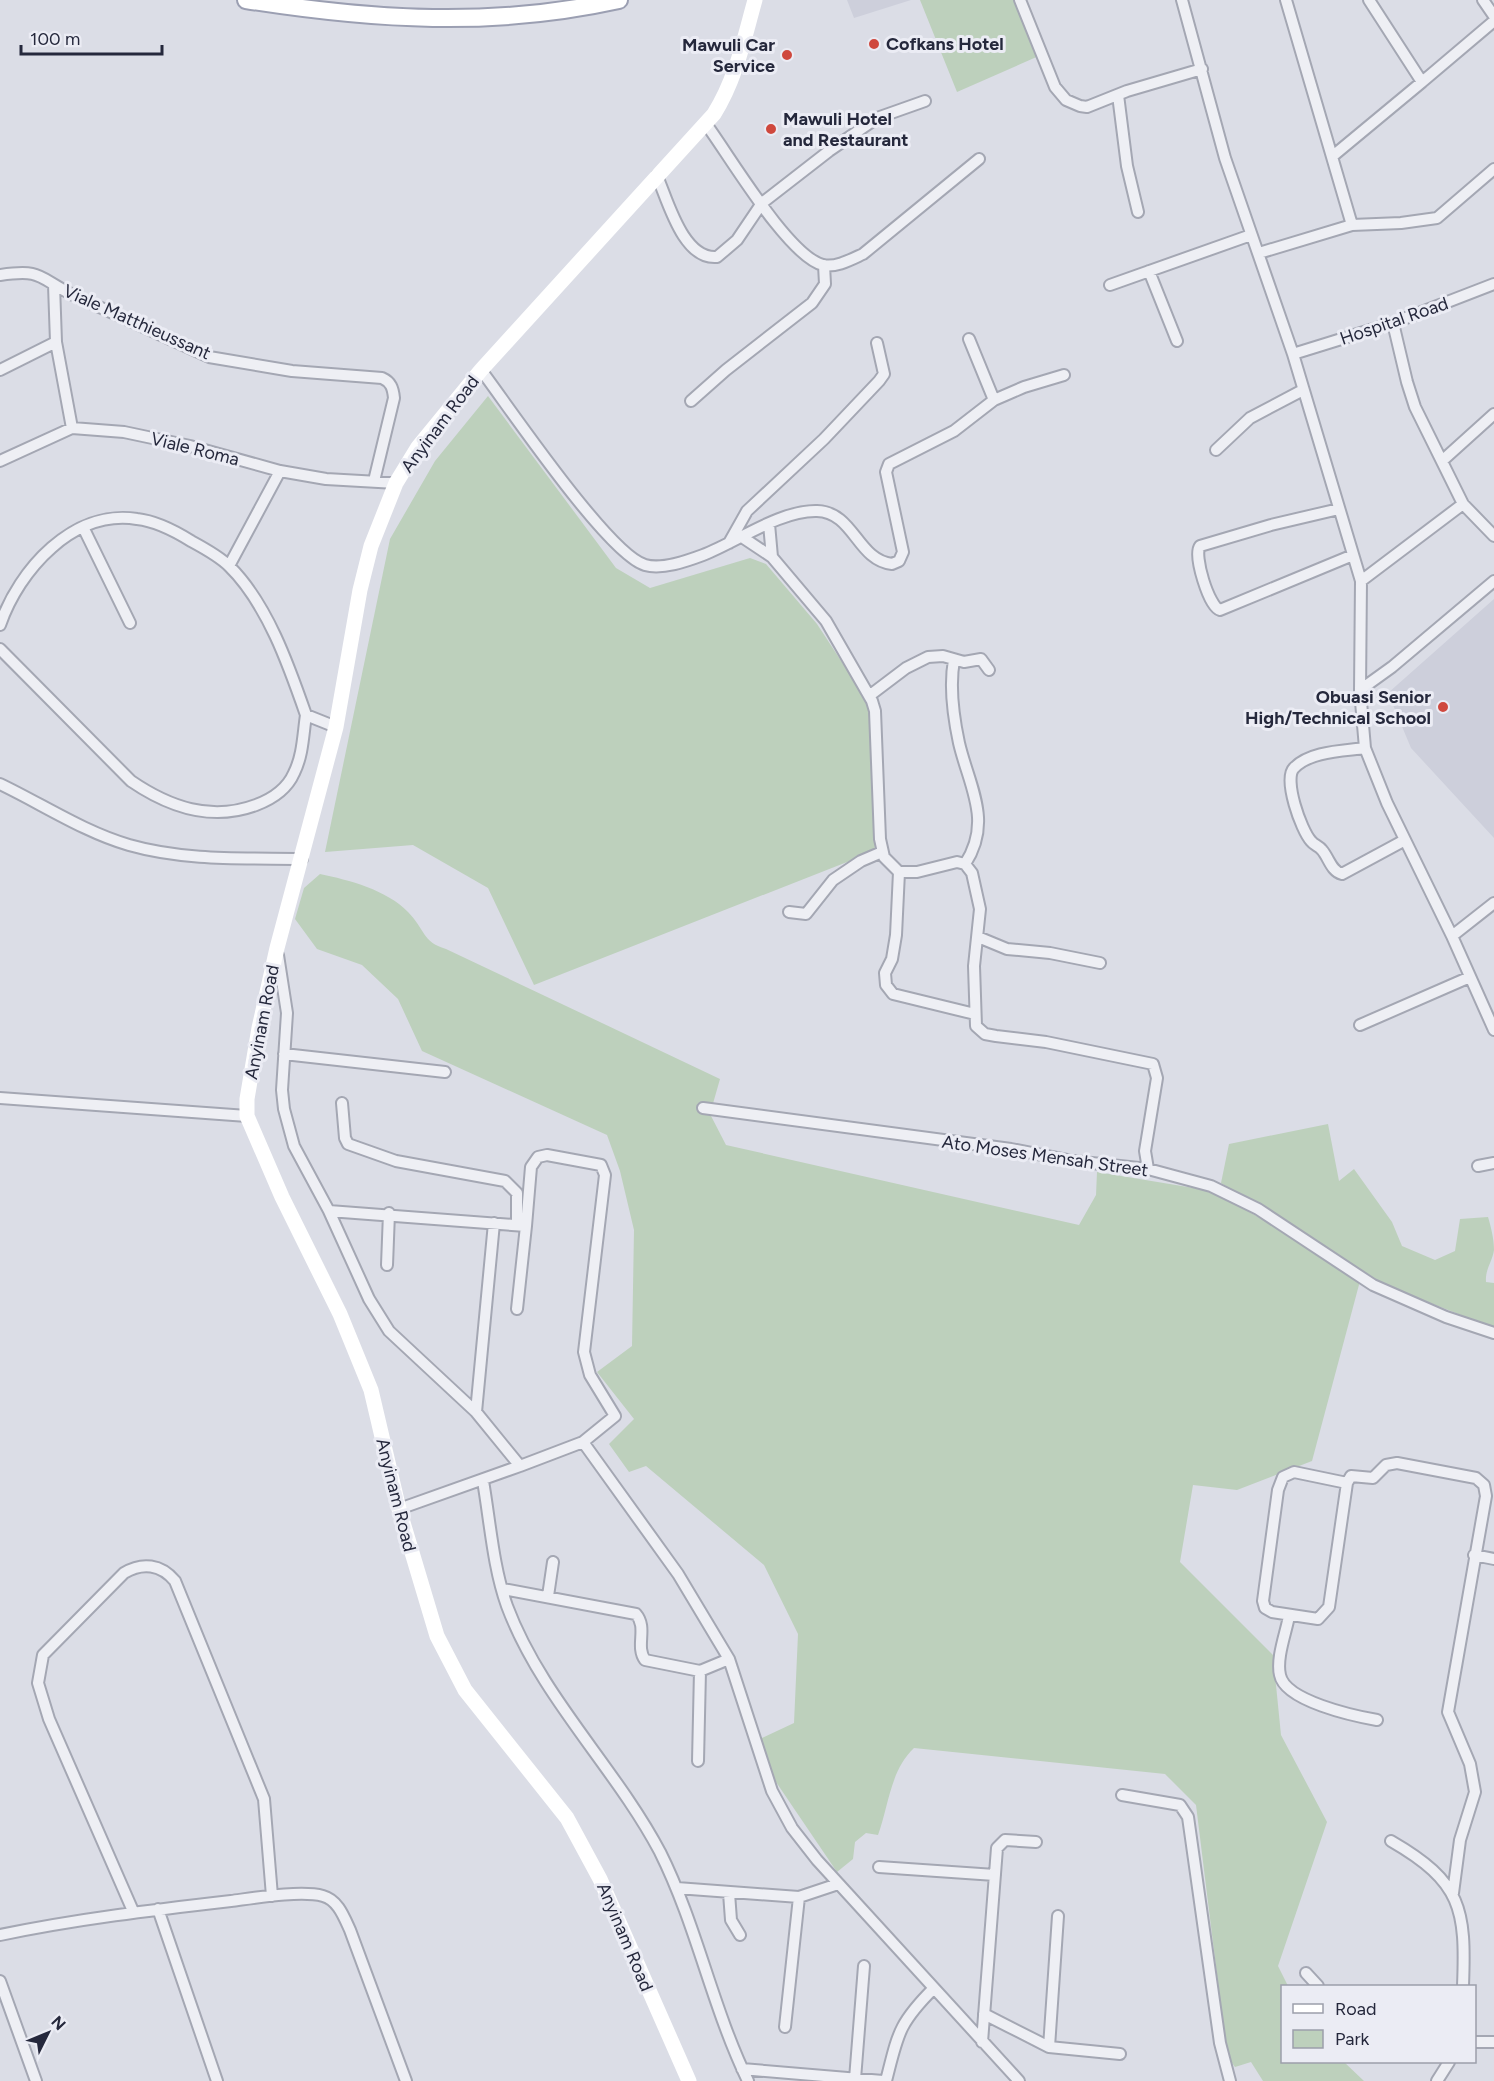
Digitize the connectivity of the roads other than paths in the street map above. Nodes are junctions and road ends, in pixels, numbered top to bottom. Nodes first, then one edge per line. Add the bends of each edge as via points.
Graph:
1 (246, 0) edge
2 (619, 0) edge
3 (755, 0) edge
4 (1020, 0) edge
5 (1182, 0) edge
6 (1286, 0) edge
7 (1369, 0) edge
8 (1483, 0) edge
9 (1494, 16) edge
10 (1494, 21) edge
11 (1202, 69) junction
12 (1422, 82) junction
13 (1118, 95) junction
14 (925, 100) dead end
15 (706, 124) junction
16 (1334, 156) junction
17 (979, 159) dead end
18 (1494, 169) edge
19 (657, 176) junction
20 (762, 203) junction
21 (1138, 212) dead end
22 (1352, 225) junction
23 (1251, 234) junction
24 (1259, 253) junction
25 (825, 265) junction
26 (1149, 271) junction
27 (0, 275) edge
28 (1494, 284) edge
29 (54, 285) junction
30 (1110, 285) dead end
31 (1393, 323) junction
32 (969, 339) dead end
33 (1177, 341) dead end
34 (56, 342) junction
35 (877, 343) dead end
36 (1293, 354) junction
37 (0, 370) edge
38 (481, 370) junction
39 (1064, 375) dead end
40 (1303, 390) junction
41 (994, 400) junction
42 (691, 401) dead end
43 (1494, 414) edge
44 (72, 428) junction
45 (1216, 450) dead end
46 (1443, 460) junction
47 (0, 461) edge
48 (280, 471) junction
49 (374, 481) junction
50 (396, 483) junction
51 (1463, 504) junction
52 (1339, 509) junction
53 (769, 524) junction
54 (83, 527) junction
55 (1494, 536) edge
56 (742, 537) junction
57 (729, 543) junction
58 (1353, 555) junction
59 (772, 557) junction
60 (229, 566) junction
61 (1361, 581) junction
62 (1494, 581) edge
63 (130, 623) dead end
64 (0, 625) edge
65 (0, 649) edge
66 (954, 660) junction
67 (989, 670) dead end
68 (1360, 690) junction
69 (869, 696) junction
70 (306, 715) junction
71 (336, 727) junction
72 (1365, 748) junction
73 (0, 784) edge
74 (1405, 840) junction
75 (882, 852) junction
76 (302, 859) junction
77 (964, 864) junction
78 (899, 872) junction
79 (1494, 903) edge
80 (789, 912) dead end
81 (1452, 936) junction
82 (978, 937) junction
83 (277, 948) junction
84 (1100, 963) dead end
85 (1470, 977) junction
86 (975, 1014) junction
87 (1360, 1025) dead end
88 (1494, 1030) edge
89 (284, 1054) junction
90 (446, 1072) dead end
91 (0, 1098) edge
92 (342, 1103) dead end
93 (703, 1108) dead end
94 (247, 1116) junction
95 (1494, 1163) edge
96 (1478, 1166) dead end
97 (1148, 1169) junction
98 (329, 1210) junction
99 (389, 1213) junction
100 (494, 1223) junction
101 (521, 1225) junction
102 (387, 1264) dead end
103 (517, 1309) dead end
104 (1494, 1333) edge
105 (476, 1412) junction
106 (583, 1442) junction
107 (520, 1466) junction
108 (483, 1481) junction
109 (1347, 1483) junction
110 (399, 1509) junction
111 (1474, 1555) junction
112 (1494, 1558) edge
113 (553, 1562) dead end
114 (503, 1589) junction
115 (548, 1596) junction
116 (1289, 1616) junction
117 (729, 1659) junction
118 (700, 1671) junction
119 (1377, 1720) dead end
120 (698, 1761) dead end
121 (1122, 1796) dead end
122 (1391, 1841) dead end
123 (1036, 1842) dead end
124 (879, 1867) dead end
125 (995, 1875) junction
126 (838, 1884) junction
127 (677, 1888) junction
128 (729, 1893) junction
129 (1453, 1893) junction
130 (272, 1896) junction
131 (799, 1897) junction
132 (158, 1909) junction
133 (133, 1911) junction
134 (1058, 1916) dead end
135 (0, 1935) edge
136 (740, 1935) dead end
137 (864, 1966) dead end
138 (1306, 1973) dead end
139 (0, 1981) edge
140 (1316, 1985) edge
141 (1463, 1985) edge
142 (934, 1989) junction
143 (984, 2014) junction
144 (785, 2027) dead end
145 (982, 2042) junction
146 (1476, 2042) edge
147 (1494, 2042) edge
148 (1049, 2047) junction
149 (1120, 2054) dead end
150 (1448, 2063) edge
151 (742, 2069) junction
152 (855, 2079) junction
153 (36, 2081) edge
154 (218, 2081) edge
155 (406, 2081) edge
156 (689, 2081) edge
157 (748, 2081) edge
158 (884, 2081) edge
159 (1019, 2081) edge
160 (1230, 2081) edge
161 (1437, 2081) edge

1 - 2 main road via 348,14 449,20 517,16
3 - 15 street, Anyinam Road via 733,75 721,103
4 - 13 street via 1047,70 1066,100 1087,107
5 - 11 street
6 - 16 street
7 - 12 street
8 - 9 street
10 - 12 street
11 - 13 street
11 - 23 street via 1225,158
12 - 16 street
13 - 21 street via 1127,166
14 - 20 street via 866,124
15 - 19 street, Anyinam Road
15 - 20 street
16 - 22 street
17 - 25 street via 863,254 843,263
18 - 22 street via 1437,218
19 - 20 street via 685,240 706,257 717,257 729,249
19 - 38 street, Anyinam Road
20 - 25 street via 793,244
22 - 24 street
23 - 24 street
23 - 26 street
24 - 36 street
25 - 42 street via 825,284 812,303
26 - 30 street
26 - 33 street
27 - 29 street, Viale Matthieussant via 39,273
28 - 31 street, Hospital Road
29 - 34 street
29 - 49 street, Viale Matthieussant via 210,357 387,380 394,398
31 - 36 street, Hospital Road
31 - 46 street via 1410,394
32 - 41 street
34 - 37 street
34 - 44 street
35 - 57 street via 884,374 879,381 824,440 747,512
36 - 40 street
38 - 50 street, Anyinam Road via 418,447
38 - 57 street via 590,516 631,557 645,565 659,566
39 - 41 street
40 - 45 street via 1250,418
40 - 52 street
41 - 53 street via 954,431 889,464 886,472 903,548 903,556 896,563 888,564 869,553 844,520 832,513 810,511
43 - 46 street
44 - 47 street
44 - 48 street, Viale Roma via 190,446
46 - 51 street
48 - 49 street, Viale Roma via 326,479
48 - 60 street
49 - 50 street, Viale Roma
50 - 71 street, Anyinam Road via 371,546
51 - 55 street
51 - 61 street
52 - 58 street
52 - 58 street via 1200,546 1200,565 1212,604 1220,610
53 - 56 street
53 - 59 street
54 - 60 street via 112,518 137,519 173,530
54 - 63 street
54 - 64 street via 56,543 35,563
56 - 57 street
56 - 59 street
58 - 61 street
59 - 69 street via 826,621
60 - 70 street via 270,626
61 - 68 street
62 - 68 street
65 - 70 street via 131,781 153,796 200,812 246,809 280,792 294,775 301,755
66 - 67 street via 981,659
66 - 69 street via 937,656 923,659
66 - 77 street via 951,679 958,742 979,812
68 - 72 street
69 - 75 street via 874,711
70 - 71 street
71 - 76 street, Anyinam Road
72 - 74 street
72 - 74 street via 1308,759 1290,773 1291,790 1307,835 1337,873 1342,874
73 - 76 street via 127,845 186,857
74 - 81 street
75 - 78 street
75 - 80 street via 841,873 825,887 806,914
76 - 83 street, Anyinam Road
77 - 78 street via 950,862 917,872
77 - 82 street via 972,873 977,890
78 - 86 street via 896,935 885,973 889,990
79 - 81 street
81 - 85 street
82 - 84 street via 1007,950
82 - 86 street
83 - 89 street via 287,1001
83 - 94 street, Anyinam Road via 256,1046
85 - 87 street
85 - 88 street
86 - 97 street via 976,1026 985,1034 1153,1064 1156,1078 1145,1151
89 - 90 street
89 - 98 street via 282,1090 291,1137
91 - 94 street
92 - 101 street via 348,1144 396,1161 505,1181 517,1193
93 - 97 street, Ato Moses Mensah Street
94 - 110 street, Anyinam Road via 340,1314 371,1390
95 - 96 street
97 - 104 street, Ato Moses Mensah Street via 1211,1186 1257,1209 1373,1285
98 - 99 street
98 - 105 street via 369,1299 389,1331
99 - 100 street
99 - 102 street
100 - 101 street
100 - 105 street
101 - 103 street
101 - 106 street via 531,1167 538,1157 596,1163 603,1168 584,1353 590,1375 615,1416
105 - 107 street
106 - 107 street
106 - 117 street via 678,1574
107 - 108 street
108 - 110 street
108 - 114 street
109 - 111 street via 1355,1476 1373,1478 1391,1462 1476,1478 1484,1485 1486,1496
109 - 116 street via 1329,1607 1318,1619
109 - 116 street via 1294,1472 1283,1477 1263,1601 1265,1608
110 - 156 street, Anyinam Road via 436,1636 465,1690 567,1818 600,1879
111 - 112 street
111 - 129 street via 1448,1712 1470,1764 1475,1792 1460,1840
113 - 115 street
114 - 115 street
114 - 127 street via 506,1604 536,1665 645,1827
115 - 118 street via 636,1614 642,1624 641,1653 645,1660
116 - 119 street via 1279,1672 1283,1683 1330,1710
117 - 118 street
117 - 126 street via 772,1791 792,1828
118 - 120 street
121 - 160 street via 1180,1805 1188,1817 1220,2043
122 - 129 street via 1434,1872
123 - 125 street via 1002,1842 997,1848
124 - 125 street
125 - 143 street
126 - 131 street
126 - 142 street
127 - 128 street
127 - 151 street
128 - 131 street
128 - 136 street via 731,1920
129 - 141 street via 1462,1916
130 - 132 street
130 - 133 street via 264,1799 175,1581 169,1574 146,1564 124,1573 43,1655 38,1673 49,1719
130 - 155 street via 322,1895 341,1910
131 - 144 street
132 - 133 street
132 - 154 street
133 - 135 street
134 - 148 street
137 - 152 street
138 - 140 street
139 - 153 street
142 - 145 street
142 - 158 street via 911,2011 899,2030
143 - 145 street
143 - 148 street
145 - 159 street
146 - 147 street
148 - 149 street
150 - 161 street
151 - 152 street
151 - 157 street
152 - 158 street

